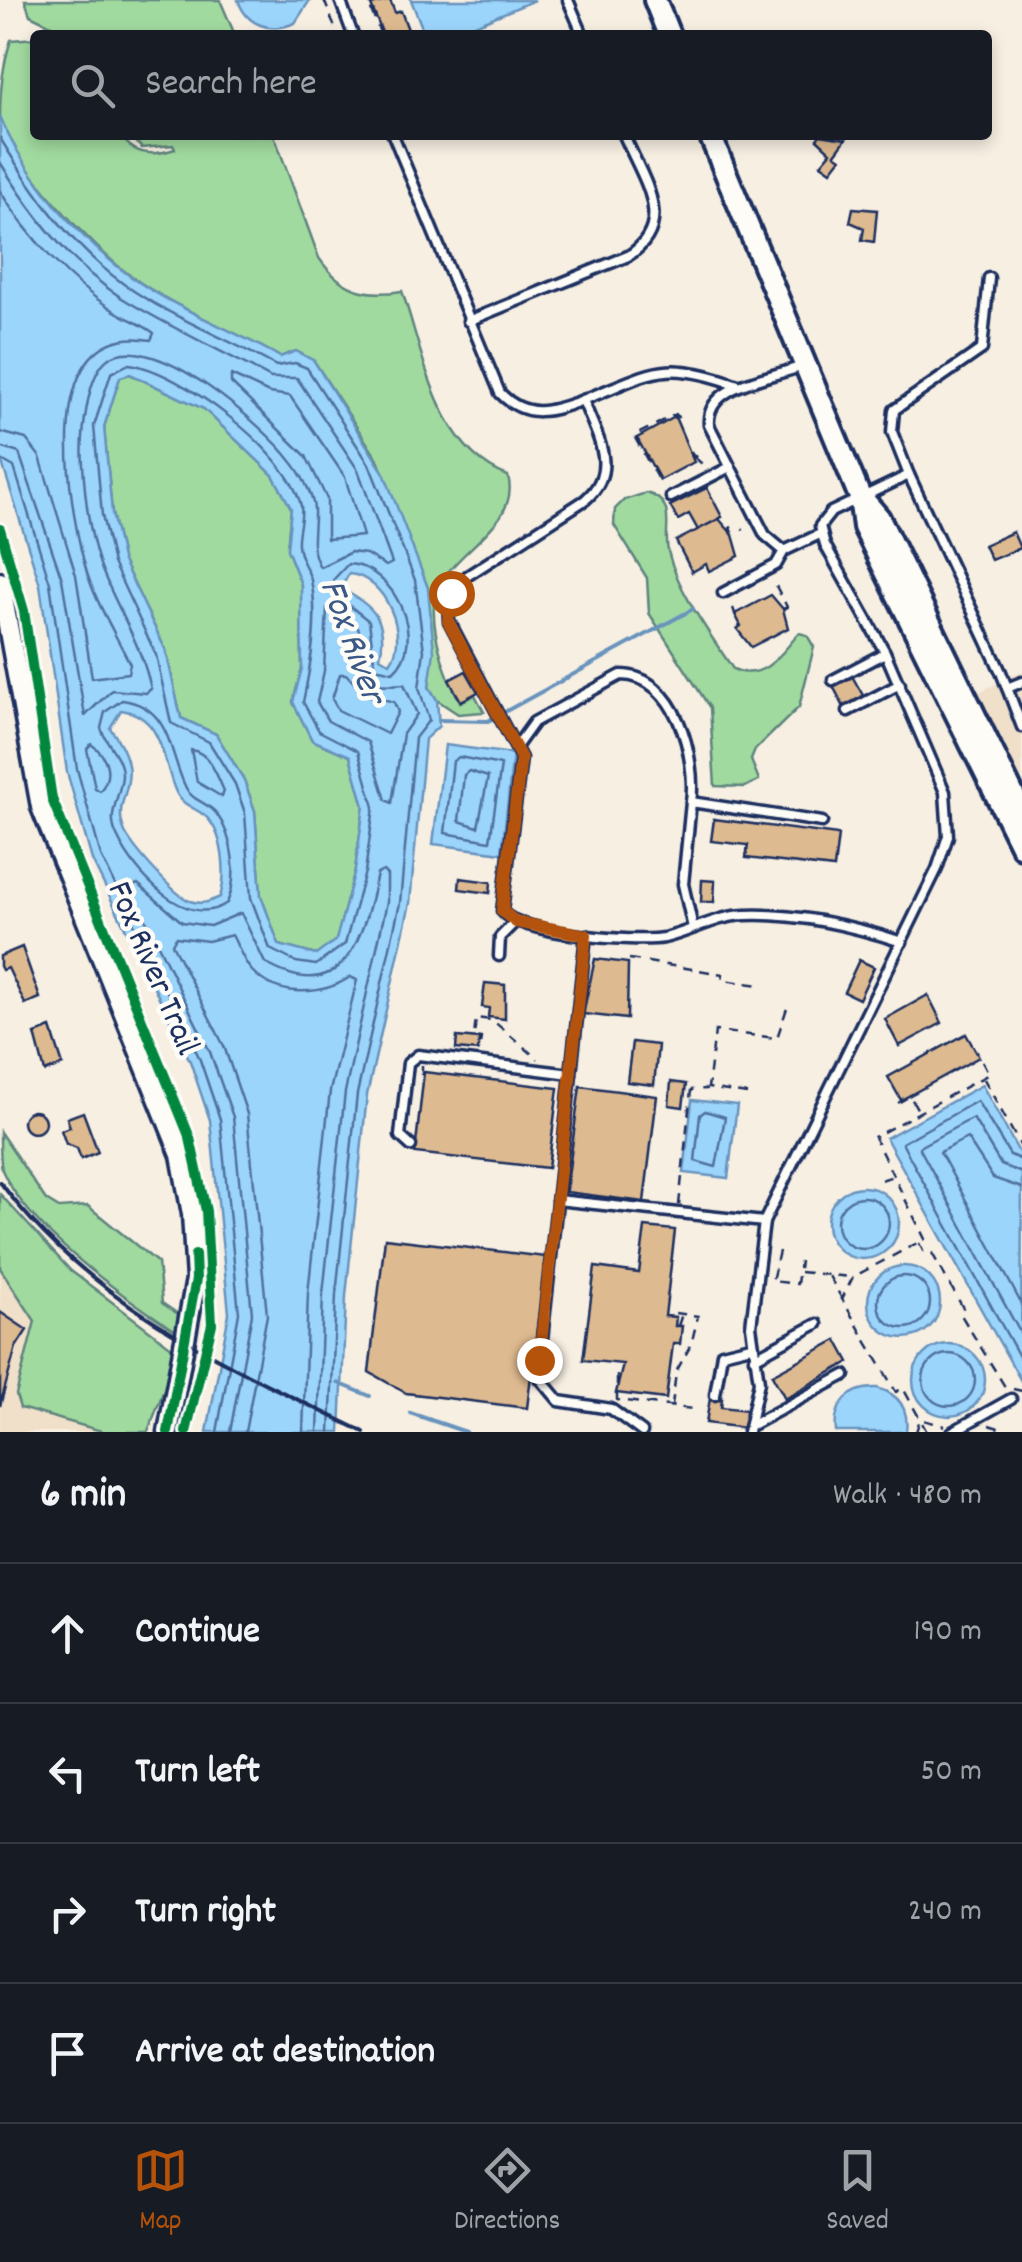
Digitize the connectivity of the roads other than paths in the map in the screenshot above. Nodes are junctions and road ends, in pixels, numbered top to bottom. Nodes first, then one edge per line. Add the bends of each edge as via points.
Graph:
1 (340, 0) edge
2 (568, 0) edge
3 (655, 0) edge
4 (351, 30) edge
5 (580, 30) edge
6 (668, 30) edge
7 (395, 140) edge
8 (626, 140) edge
9 (712, 140) edge
10 (989, 278) dead end
11 (468, 320) junction
12 (806, 365) junction
13 (738, 385) junction
14 (583, 400) junction
15 (730, 467) junction
16 (908, 475) junction
17 (671, 497) dead end
18 (860, 497) junction
19 (820, 534) junction
20 (784, 551) junction
21 (0, 582) edge
22 (723, 593) dead end
23 (886, 652) junction
24 (833, 680) dead end
25 (1022, 682) edge
26 (900, 684) junction
27 (1007, 688) junction
28 (848, 711) dead end
29 (1022, 727) edge
30 (516, 747) junction
31 (691, 802) junction
32 (1022, 813) edge
33 (822, 822) dead end
34 (1022, 847) edge
35 (516, 922) junction
36 (693, 928) junction
37 (586, 935) junction
38 (902, 942) junction
39 (499, 956) dead end
40 (571, 1074) junction
41 (412, 1146) dead end
42 (558, 1200) junction
43 (764, 1222) junction
44 (817, 1324) dead end
45 (750, 1346) junction
46 (754, 1358) junction
47 (845, 1374) dead end
48 (715, 1395) dead end
49 (1011, 1399) dead end
50 (750, 1429) edge
51 (954, 1431) edge
52 (168, 1432) edge
53 (642, 1432) edge

1 - 4 lane
2 - 5 lane
3 - 6 main road
7 - 11 lane
8 - 11 lane via 654,208 655,228 646,244
9 - 12 main road
10 - 16 lane via 982,349 894,410 892,432
11 - 14 lane via 495,384 512,403 537,413
12 - 13 lane
12 - 18 main road
13 - 14 lane via 666,368
13 - 15 lane via 708,416
14 - 30 lane via 604,454 601,484 468,576 448,603 448,621
15 - 17 lane
15 - 20 lane via 765,535
16 - 18 lane
16 - 27 lane
18 - 19 lane via 831,512
18 - 32 main road via 879,518
18 - 34 main road via 864,527 904,614
19 - 20 lane
19 - 23 lane
20 - 22 lane via 776,565
21 - 52 street via 41,807 184,1169 196,1278
23 - 24 lane
23 - 26 lane
25 - 27 lane
26 - 28 lane
26 - 38 lane via 944,792 949,821 945,850
27 - 29 lane
30 - 31 lane via 534,722 621,675 636,675 661,692 692,755
30 - 35 lane via 522,765 501,899 505,916
31 - 33 lane
31 - 36 lane via 684,884
35 - 37 lane
35 - 39 lane via 500,937
36 - 37 lane via 660,939
36 - 38 lane via 747,915 856,927
37 - 40 lane
38 - 43 lane
40 - 41 lane via 413,1058 400,1136
40 - 42 lane
42 - 43 lane
42 - 53 lane via 540,1382 558,1401 611,1409
43 - 45 lane
44 - 46 lane
45 - 46 lane
45 - 48 lane via 722,1352
46 - 50 lane via 759,1382
47 - 50 lane
49 - 51 lane

